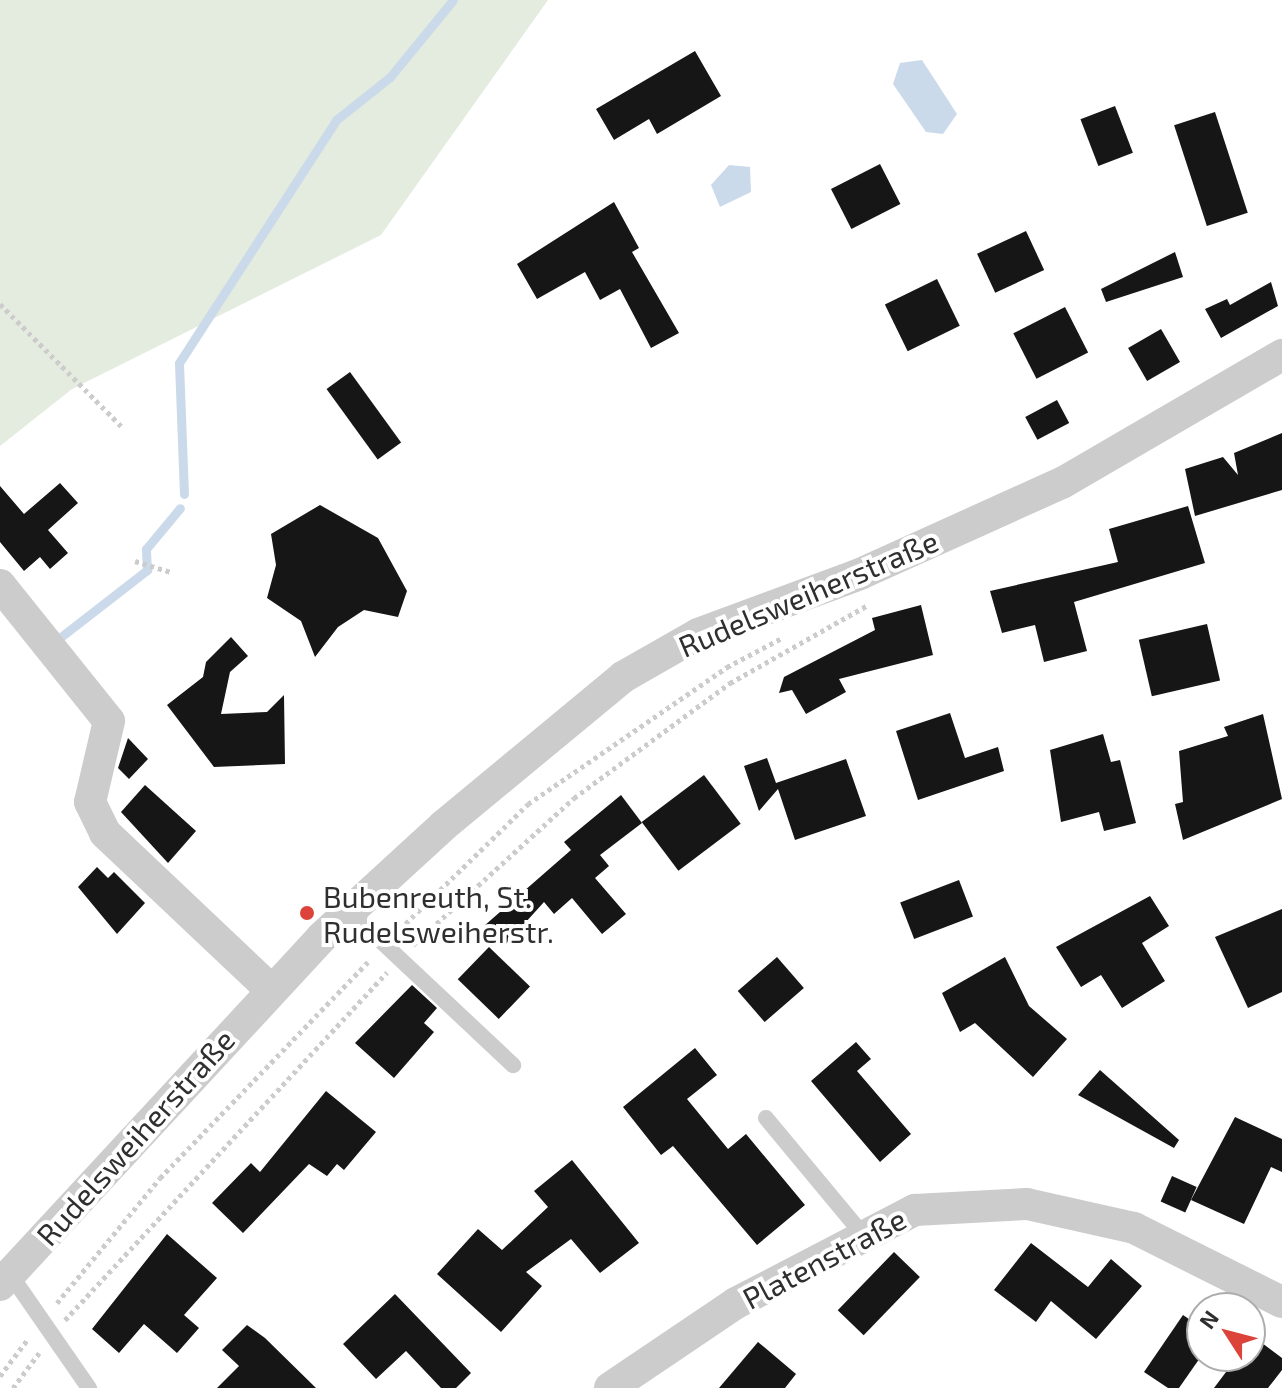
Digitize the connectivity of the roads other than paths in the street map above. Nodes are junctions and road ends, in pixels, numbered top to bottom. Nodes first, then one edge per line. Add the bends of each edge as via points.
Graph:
1 (1282, 355) edge
2 (0, 585) edge
3 (350, 912) junction
4 (270, 989) junction
5 (513, 1065) dead end
6 (766, 1118) dead end
7 (864, 1236) junction
8 (5, 1280) edge
9 (1282, 1302) edge
10 (626, 1384) edge
11 (89, 1388) edge

1 - 3 street, Rudelsweiherstraße via 1062,483 860,574 698,634 623,677
2 - 4 street via 109,721 90,802 105,833
3 - 4 street, Rudelsweiherstraße
3 - 5 lane
4 - 8 street, Rudelsweiherstraße
6 - 7 lane
7 - 9 street, Platenstraße via 915,1210 1027,1204 1134,1228
7 - 10 street, Platenstraße via 736,1303
8 - 11 lane via 44,1318

